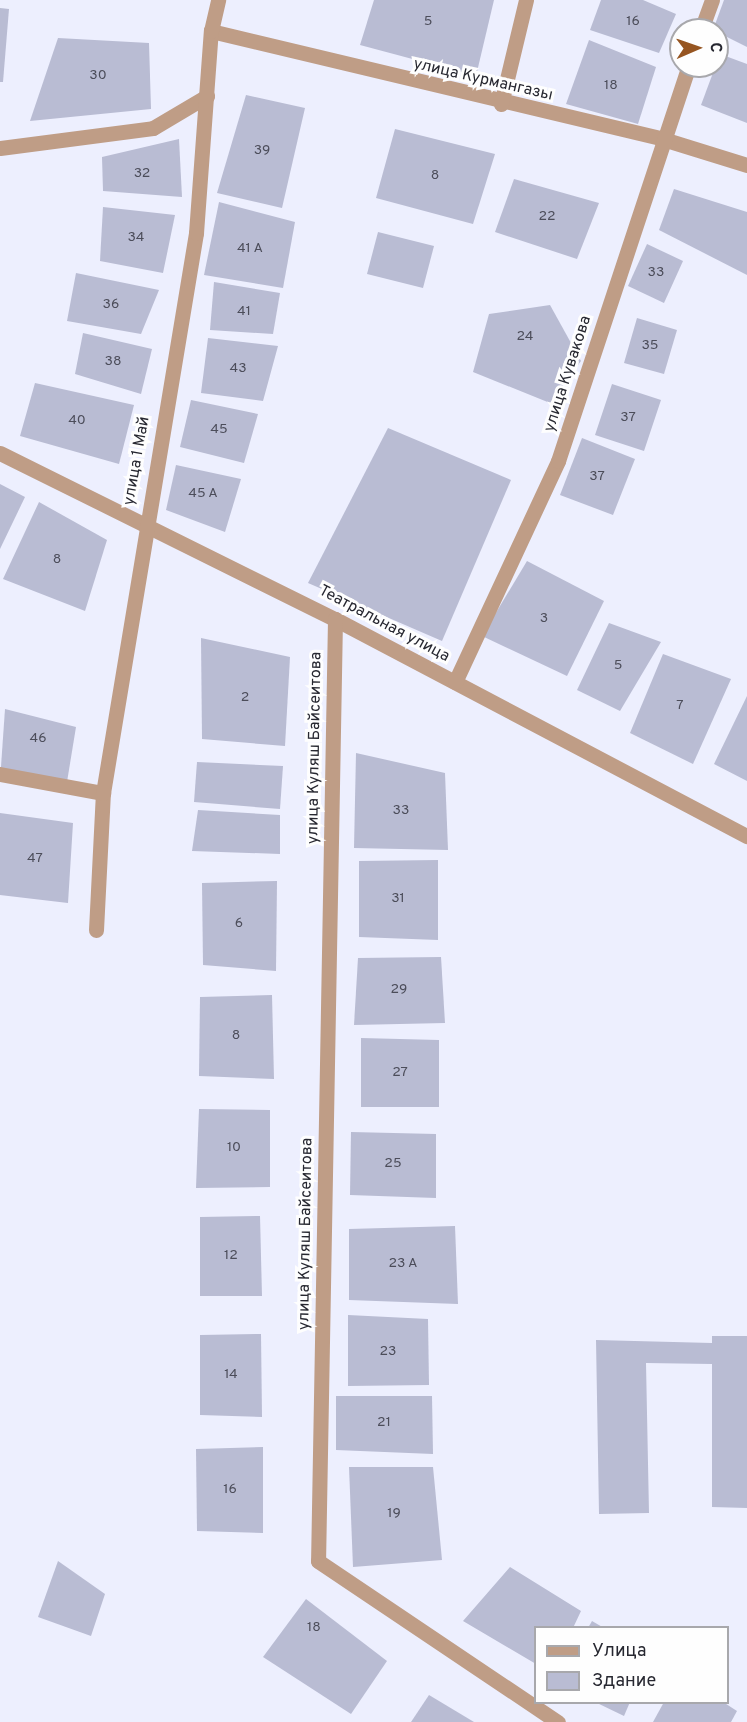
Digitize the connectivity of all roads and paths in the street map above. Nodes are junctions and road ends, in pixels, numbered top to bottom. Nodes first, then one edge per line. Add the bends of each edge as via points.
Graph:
1 (216, 0) edge
2 (526, 0) edge
3 (712, 0) edge
4 (705, 18) edge
5 (211, 31) junction
6 (685, 78) edge
7 (207, 96) junction
8 (501, 104) junction
9 (663, 139) junction
10 (0, 148) edge
11 (747, 165) edge
12 (0, 453) edge
13 (144, 522) junction
14 (335, 619) junction
15 (455, 682) junction
16 (0, 774) edge
17 (103, 793) junction
18 (747, 836) edge
19 (96, 930) dead end
20 (558, 1722) edge

1 - 5 street, улица 1 Май
2 - 8 street
3 - 4 street
5 - 7 street, улица 1 Май
5 - 8 street, улица Курмангазы
6 - 9 street, улица Кувакова
7 - 10 street via 153,128
7 - 13 street, улица 1 Май via 196,233
8 - 9 street, улица Курмангазы
9 - 11 street, улица Курмангазы
9 - 15 street, улица Кувакова via 558,461
12 - 13 street, Театральная улица
13 - 14 street, Театральная улица
13 - 17 street, улица 1 Май
14 - 15 street, Театральная улица
14 - 20 street, улица Куляш Байсеитова via 318,1561
15 - 18 street, Театральная улица
16 - 17 street
17 - 19 street, улица 1 Май

